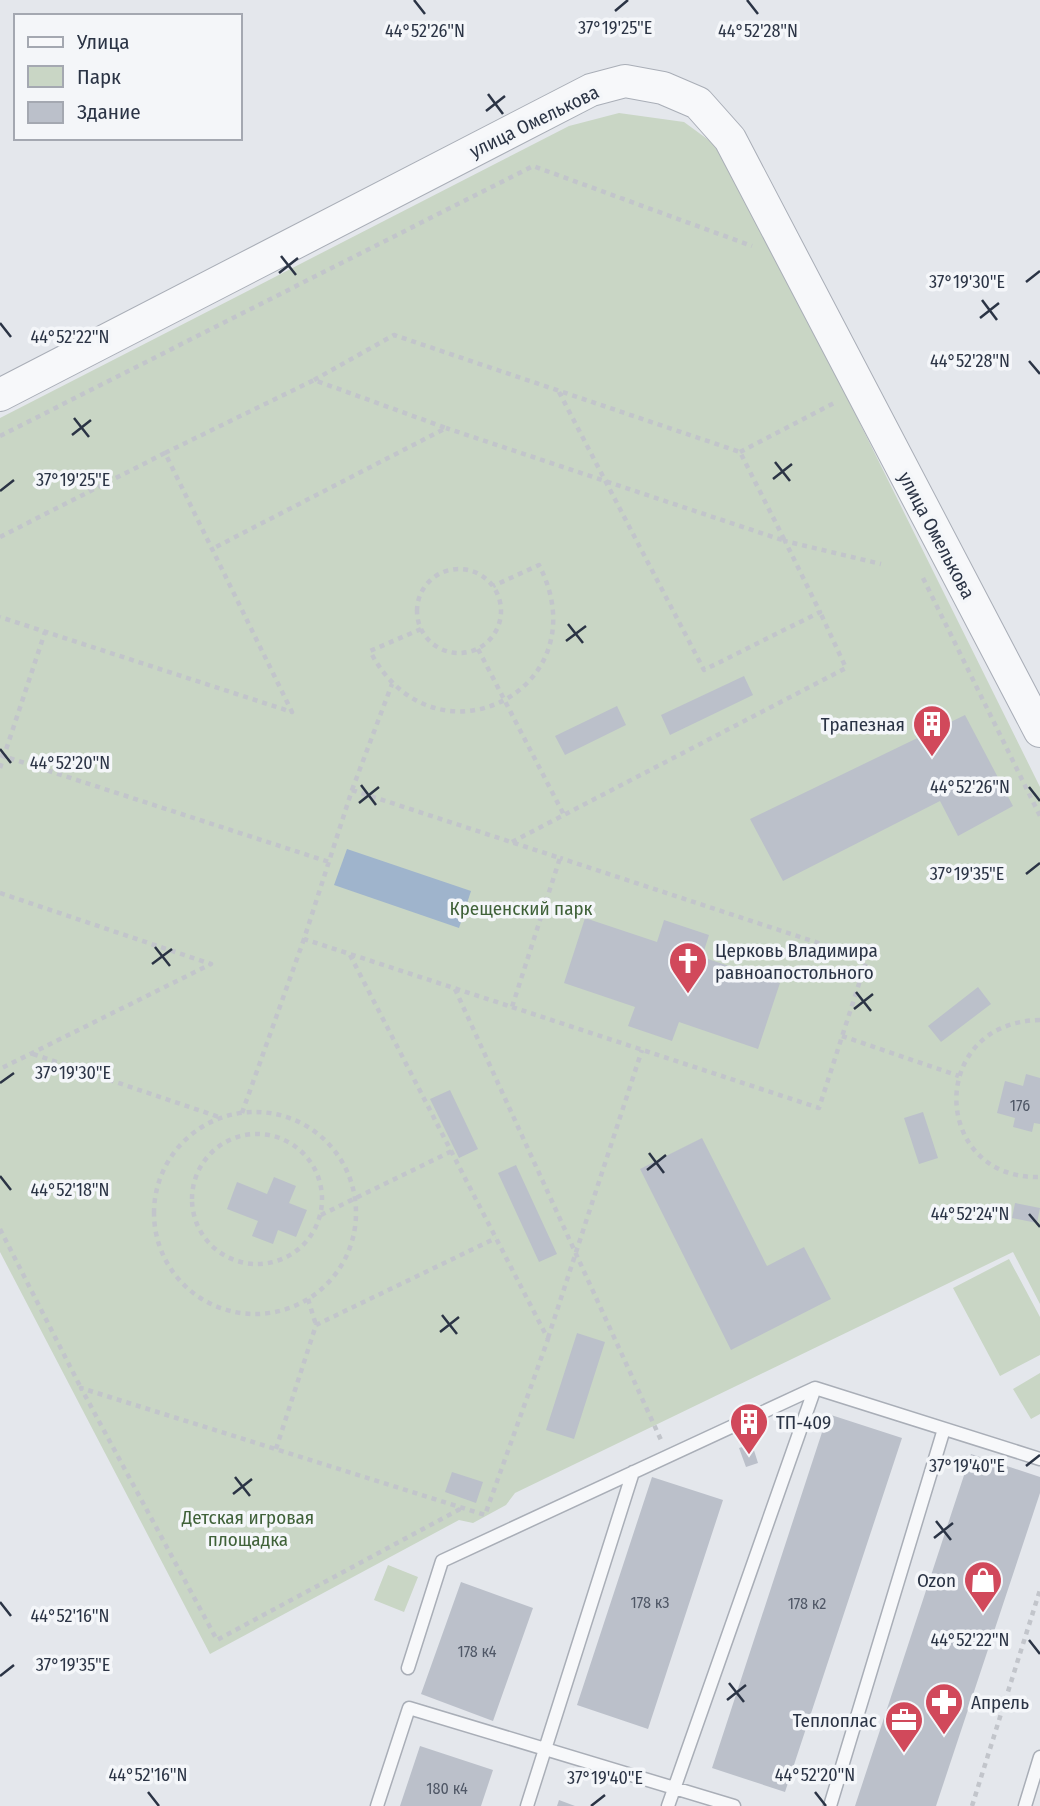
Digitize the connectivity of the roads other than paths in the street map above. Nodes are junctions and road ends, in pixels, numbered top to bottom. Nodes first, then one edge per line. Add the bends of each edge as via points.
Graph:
1 (0, 395) edge
2 (1040, 731) edge
3 (815, 1388) junction
4 (944, 1429) junction
5 (1040, 1459) edge
6 (633, 1472) junction
7 (408, 1668) dead end
8 (545, 1749) junction
9 (1040, 1757) edge
10 (674, 1788) junction
11 (377, 1806) edge
12 (527, 1806) edge
13 (668, 1806) edge
14 (734, 1806) edge
15 (830, 1806) edge
16 (1025, 1806) edge

1 - 2 street, улица Омелькова via 590,90 625,81 663,88 698,103 730,139
3 - 4 lane
3 - 6 lane
3 - 10 lane
4 - 5 lane
4 - 15 lane
6 - 7 lane via 442,1561
6 - 8 lane
8 - 10 lane
8 - 11 lane via 408,1708
8 - 12 lane
9 - 16 lane
10 - 13 lane
10 - 14 lane

